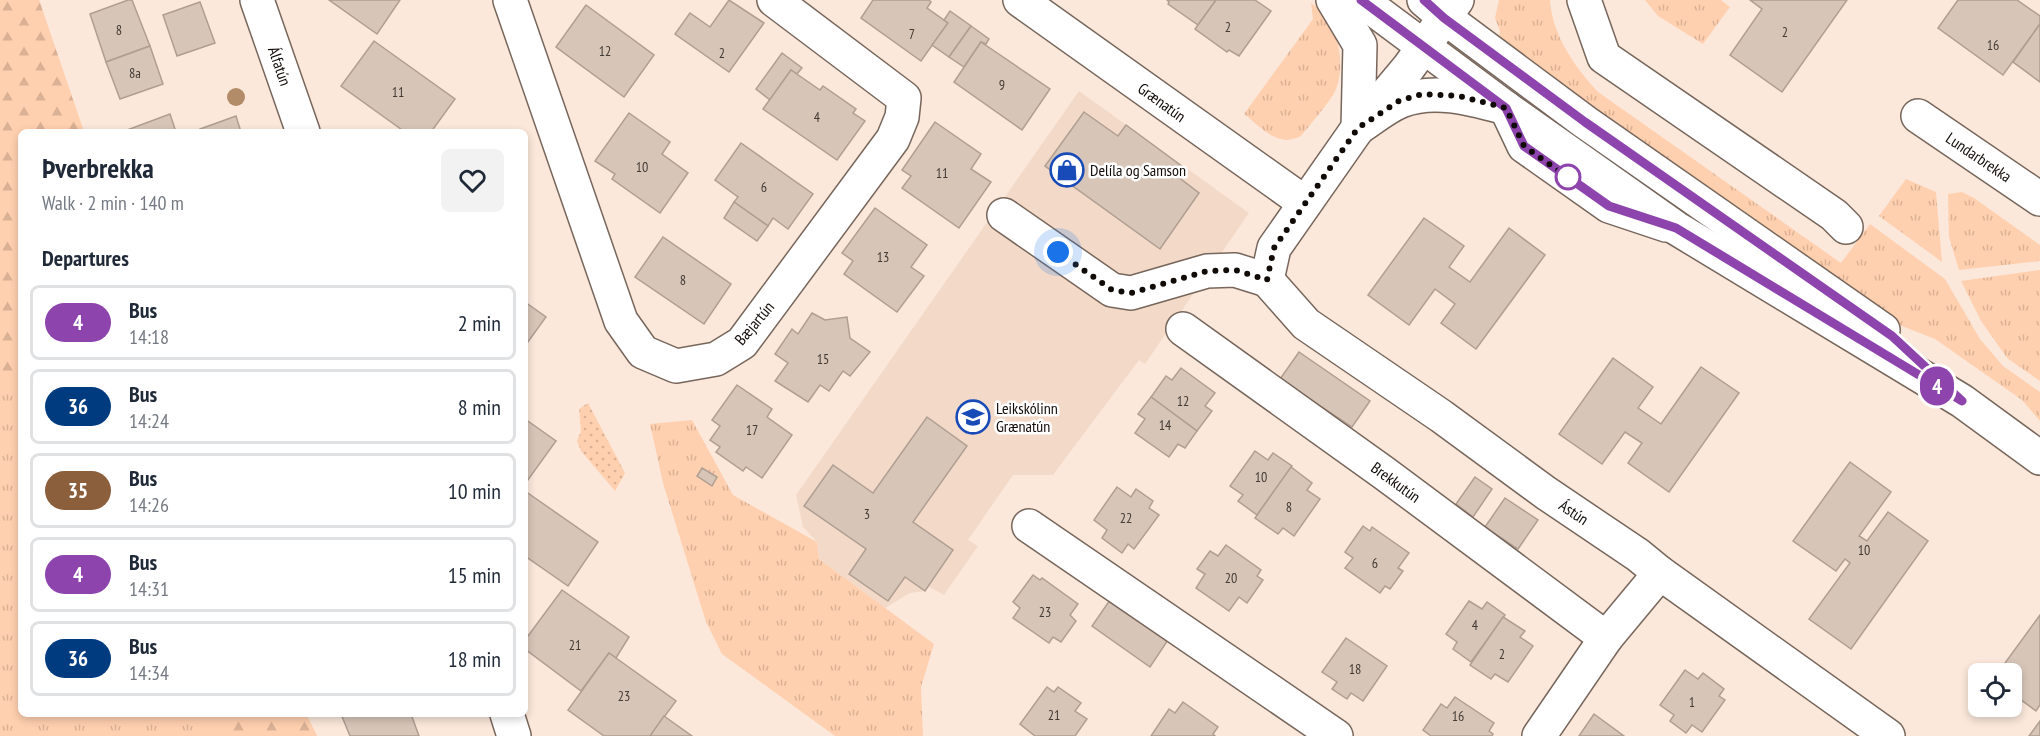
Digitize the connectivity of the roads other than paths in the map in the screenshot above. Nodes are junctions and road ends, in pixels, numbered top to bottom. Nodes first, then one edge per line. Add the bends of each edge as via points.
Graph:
1 (257, 0) edge
2 (510, 0) edge
3 (774, 0) edge
4 (1020, 0) edge
5 (1333, 0) edge
6 (1361, 0) edge
7 (1584, 0) edge
8 (1442, 6) edge
9 (1425, 46) junction
10 (1506, 108) junction
11 (1918, 116) dead end
12 (1358, 128) junction
13 (302, 129) edge
14 (2040, 199) edge
15 (1305, 203) junction
16 (1004, 214) dead end
17 (1846, 227) dead end
18 (1267, 280) junction
19 (1183, 328) dead end
20 (1962, 401) junction
21 (2040, 458) edge
22 (1029, 526) dead end
23 (1659, 573) junction
24 (1606, 638) junction
25 (508, 717) edge
26 (514, 736) edge
27 (1336, 736) edge
28 (1539, 736) edge
29 (1888, 736) edge

1 - 13 street, Álfatún
2 - 3 street, Bæjartún via 621,321 643,352 676,366 716,359 742,343 894,139 902,117 904,98
4 - 15 street, Grænatún
5 - 12 street via 1360,45
6 - 9 street
7 - 17 street via 1604,57
8 - 9 street
8 - 20 street via 1585,122 1892,336
9 - 10 street
9 - 12 street
10 - 12 street via 1459,96 1422,94 1399,101
10 - 20 street via 1676,228
11 - 14 street, Lundarbrekka
12 - 15 street
15 - 18 street via 1274,248
16 - 18 street via 1112,290 1131,293 1207,271 1235,270
18 - 23 street, Ástún via 1306,324
19 - 24 street, Brekkutún
20 - 21 street
22 - 27 street
23 - 24 street
23 - 29 street, Ástún
24 - 28 street
25 - 26 street

